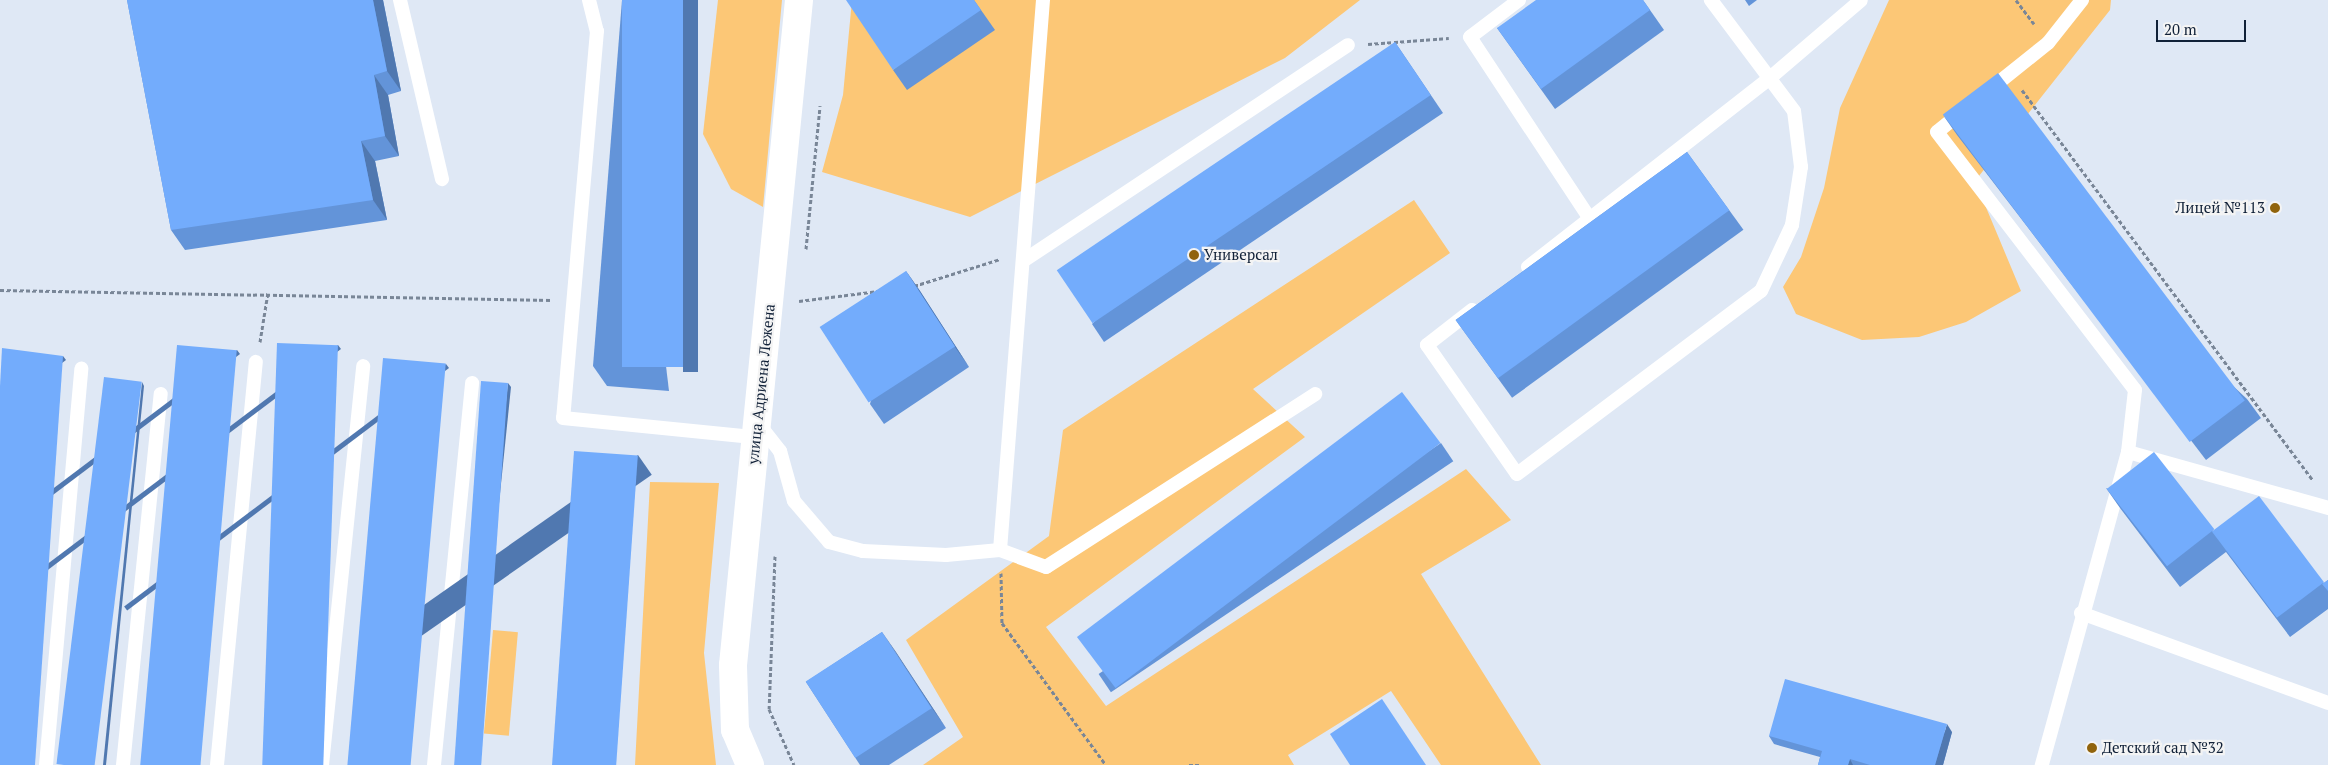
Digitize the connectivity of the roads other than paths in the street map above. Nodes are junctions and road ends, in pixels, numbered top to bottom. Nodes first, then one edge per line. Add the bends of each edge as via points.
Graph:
1 (400, 0) edge
2 (588, 0) edge
3 (799, 0) edge
4 (1043, 0) edge
5 (1519, 0) edge
6 (1711, 0) edge
7 (1861, 0) edge
8 (2082, 0) edge
9 (1348, 45) road end
10 (1771, 77) junction
11 (442, 179) dead end
12 (1590, 219) junction
13 (1023, 261) junction
14 (1512, 279) edge
15 (1481, 303) edge
16 (256, 362) road end
17 (363, 366) dead end
18 (81, 369) dead end
19 (472, 382) dead end
20 (161, 394) dead end
21 (1315, 394) dead end
22 (756, 430) junction
23 (2128, 452) junction
24 (2328, 508) edge
25 (1000, 550) junction
26 (2081, 613) junction
27 (2328, 703) edge
28 (46, 765) edge
29 (123, 765) edge
30 (217, 765) edge
31 (322, 765) edge
32 (434, 765) edge
33 (750, 765) edge
34 (2042, 765) edge

1 - 11 lane
2 - 22 lane via 596,31 576,301 563,418
3 - 22 street, улица Адриена Лежена
4 - 13 lane
5 - 12 lane via 1470,37
6 - 10 lane
7 - 10 lane
8 - 23 lane via 2048,43 1937,132 2135,390
9 - 13 lane
10 - 12 lane
10 - 15 lane via 1794,110 1801,167 1792,225 1761,291 1517,474 1427,345
12 - 14 lane
13 - 25 lane
16 - 30 lane
17 - 31 lane
18 - 28 lane
19 - 32 lane
20 - 29 lane
21 - 25 lane via 1046,567
22 - 25 lane via 780,451 794,501 829,542 891,552 946,555
22 - 33 street, улица Адриена Лежена via 733,665 735,730
23 - 24 lane
23 - 26 lane
26 - 27 lane
26 - 34 lane

